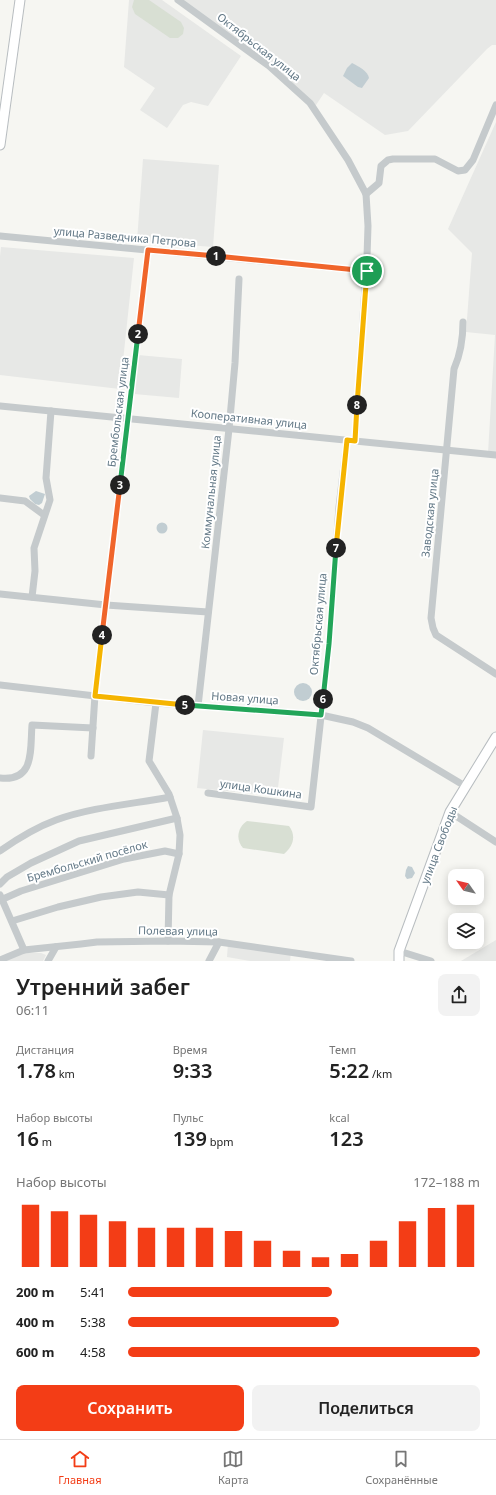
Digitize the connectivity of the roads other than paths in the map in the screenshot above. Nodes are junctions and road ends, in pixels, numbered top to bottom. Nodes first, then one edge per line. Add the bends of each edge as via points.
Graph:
1 (20, 0) edge
2 (178, 0) edge
3 (496, 105) edge
4 (0, 145) edge
5 (366, 194) junction
6 (0, 236) edge
7 (148, 250) junction
8 (367, 271) junction
9 (239, 279) dead end
10 (462, 322) dead end
11 (0, 406) edge
12 (51, 411) junction
13 (128, 419) junction
14 (229, 428) junction
15 (347, 440) junction
16 (355, 441) junction
17 (447, 450) junction
18 (496, 455) edge
19 (0, 498) edge
20 (44, 515) junction
21 (0, 594) edge
22 (32, 597) junction
23 (106, 605) junction
24 (208, 612) junction
25 (496, 674) edge
26 (0, 685) edge
27 (95, 696) junction
28 (156, 703) junction
29 (198, 706) junction
30 (321, 715) junction
31 (93, 728) junction
32 (496, 737) edge
33 (91, 756) dead end
34 (0, 778) edge
35 (465, 786) junction
36 (208, 793) dead end
37 (170, 797) junction
38 (450, 812) junction
39 (177, 818) junction
40 (496, 842) edge
41 (0, 851) edge
42 (179, 854) junction
43 (0, 884) edge
44 (169, 895) junction
45 (1, 897) edge
46 (12, 921) junction
47 (168, 941) junction
48 (219, 942) junction
49 (56, 947) junction
50 (24, 950) junction
51 (400, 951) junction
52 (2, 959) edge
53 (48, 961) edge
54 (209, 961) edge
55 (351, 961) edge
56 (399, 961) edge
57 (431, 961) edge

1 - 4 main road
2 - 5 street, Октябрьская улица via 269,66 310,103 348,160
3 - 5 street via 468,167 462,171 454,170 435,159 388,160 381,166 379,183
5 - 8 street, Октябрьская улица
6 - 7 street, улица Разведчика Петрова
7 - 8 street, улица Разведчика Петрова
7 - 13 street, Брембольская улица
8 - 16 street, Октябрьская улица
9 - 14 street, Коммунальная улица
10 - 17 street, Заводская улица via 463,338 454,369
11 - 12 street, Кооперативная улица
12 - 13 street, Кооперативная улица
12 - 20 street via 46,478 50,500
13 - 14 street, Кооперативная улица
13 - 23 street, Брембольская улица
14 - 15 street, Кооперативная улица
14 - 24 street, Коммунальная улица
15 - 16 street, Кооперативная улица
15 - 30 street, Октябрьская улица
16 - 17 street, Кооперативная улица
17 - 18 street, Кооперативная улица
17 - 25 street, Заводская улица via 431,618 433,628 436,635
19 - 20 street via 25,501
20 - 22 street via 34,548
21 - 22 street
22 - 23 street
23 - 24 street
23 - 27 street, Брембольская улица
24 - 29 street, Коммунальная улица
26 - 27 street, Новая улица
27 - 28 street, Новая улица
27 - 31 street, Брембольская улица
28 - 29 street, Новая улица
28 - 37 street via 149,761
29 - 30 street, Новая улица
30 - 35 street, Новая улица via 368,728
30 - 36 street, улица Кошкина via 311,807
31 - 33 street, Брембольская улица
31 - 34 street via 32,725 28,766 16,778
32 - 35 main road, улица Свободы
35 - 38 main road, улица Свободы
37 - 39 street
37 - 41 street via 69,816 36,829
38 - 40 street
38 - 51 main road, улица Свободы
39 - 42 street via 180,835
39 - 43 street, Брембольский посёлок via 79,841 31,863
42 - 44 street
42 - 45 street, Брембольский посёлок via 165,850 124,859
44 - 46 street via 138,892 101,897
44 - 47 street
45 - 46 street
46 - 50 street
47 - 48 street, Полевая улица
47 - 49 street, Полевая улица via 97,942
48 - 54 street
48 - 55 street, Полевая улица
49 - 50 street, Полевая улица
49 - 53 street
50 - 52 street, Полевая улица
51 - 56 main road, улица Свободы
51 - 57 street

